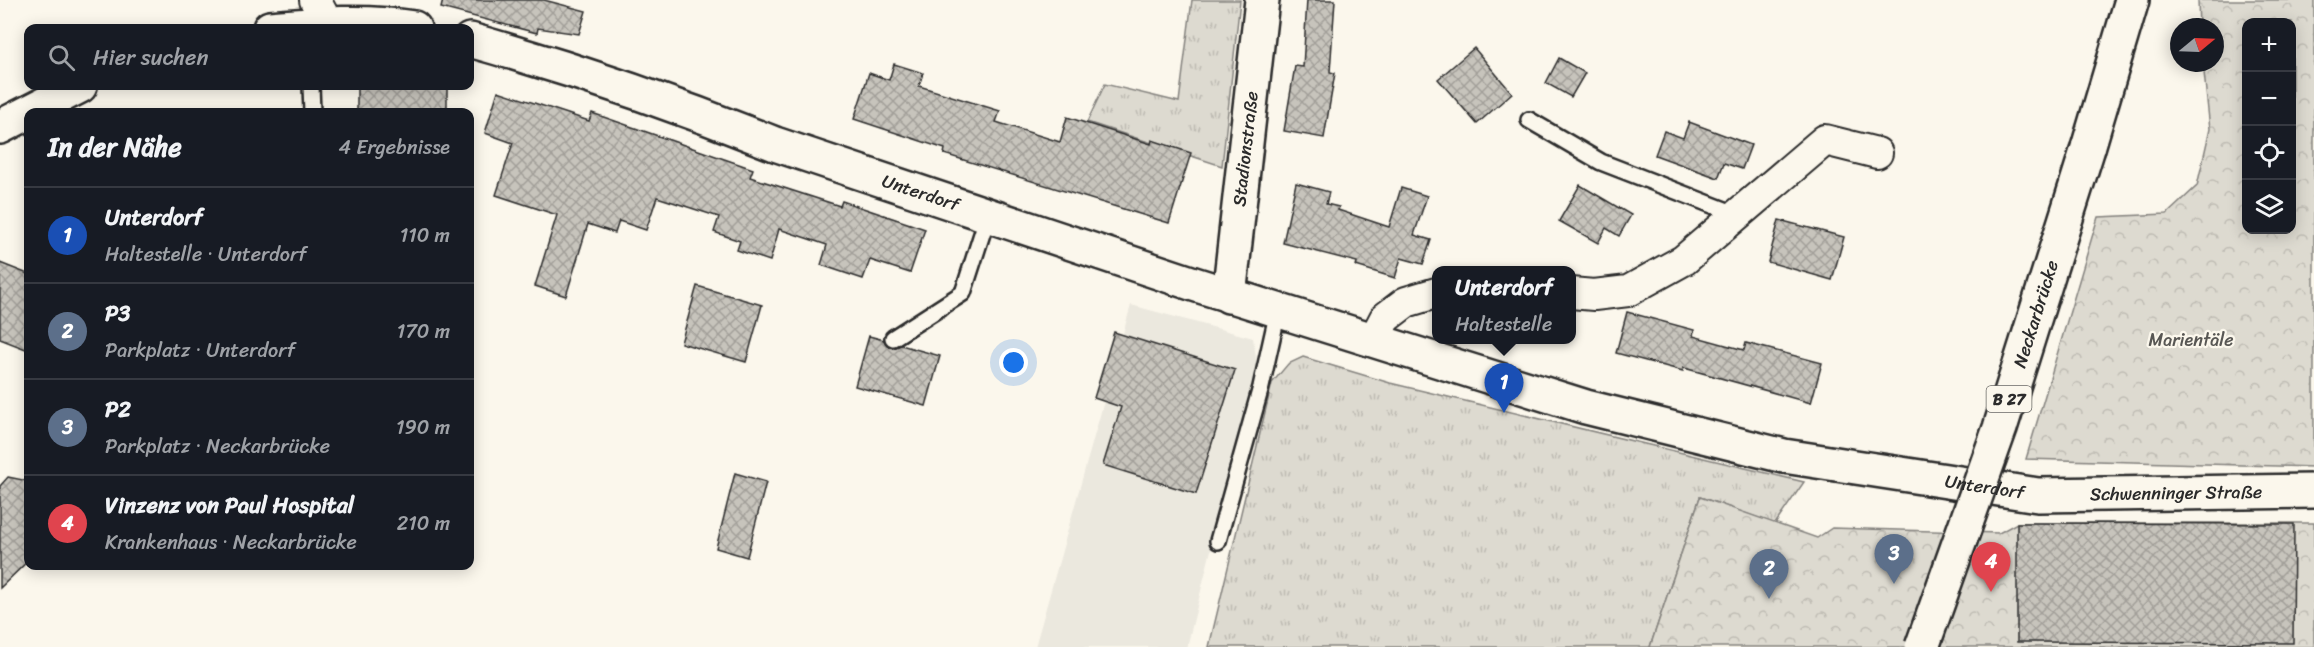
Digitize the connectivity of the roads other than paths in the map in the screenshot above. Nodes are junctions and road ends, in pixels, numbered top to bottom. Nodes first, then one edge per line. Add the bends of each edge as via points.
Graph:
1 (1262, 0) edge
2 (2132, 0) edge
3 (314, 19) edge
4 (290, 24) edge
5 (379, 24) edge
6 (474, 41) edge
7 (72, 90) edge
8 (311, 90) edge
9 (37, 108) edge
10 (312, 108) edge
11 (24, 115) edge
12 (1529, 120) dead end
13 (0, 127) edge
14 (1877, 153) dead end
15 (988, 215) junction
16 (1738, 216) junction
17 (1576, 293) edge
18 (1432, 294) edge
19 (1229, 296) junction
20 (1278, 311) junction
21 (894, 338) dead end
22 (1373, 341) junction
23 (2314, 491) edge
24 (2038, 495) joint
25 (1218, 541) dead end
26 (1922, 647) edge

1 - 19 street, Stadionstraße
2 - 26 street, Neckarbrücke / B 27, bridge via 2000,428
3 - 4 street
3 - 5 street
6 - 15 street, Unterdorf via 653,98 775,144
7 - 9 street
8 - 10 lane
11 - 13 street
12 - 16 lane via 1601,162
14 - 16 street via 1825,140
15 - 19 street, Unterdorf
15 - 21 lane via 963,293
16 - 17 street via 1684,260 1628,291
18 - 22 street via 1406,302 1385,318
19 - 20 street, Unterdorf
20 - 22 street, Unterdorf
20 - 25 lane
22 - 24 street, Unterdorf via 1586,407 1784,456
23 - 24 street, Schwenninger Straße

